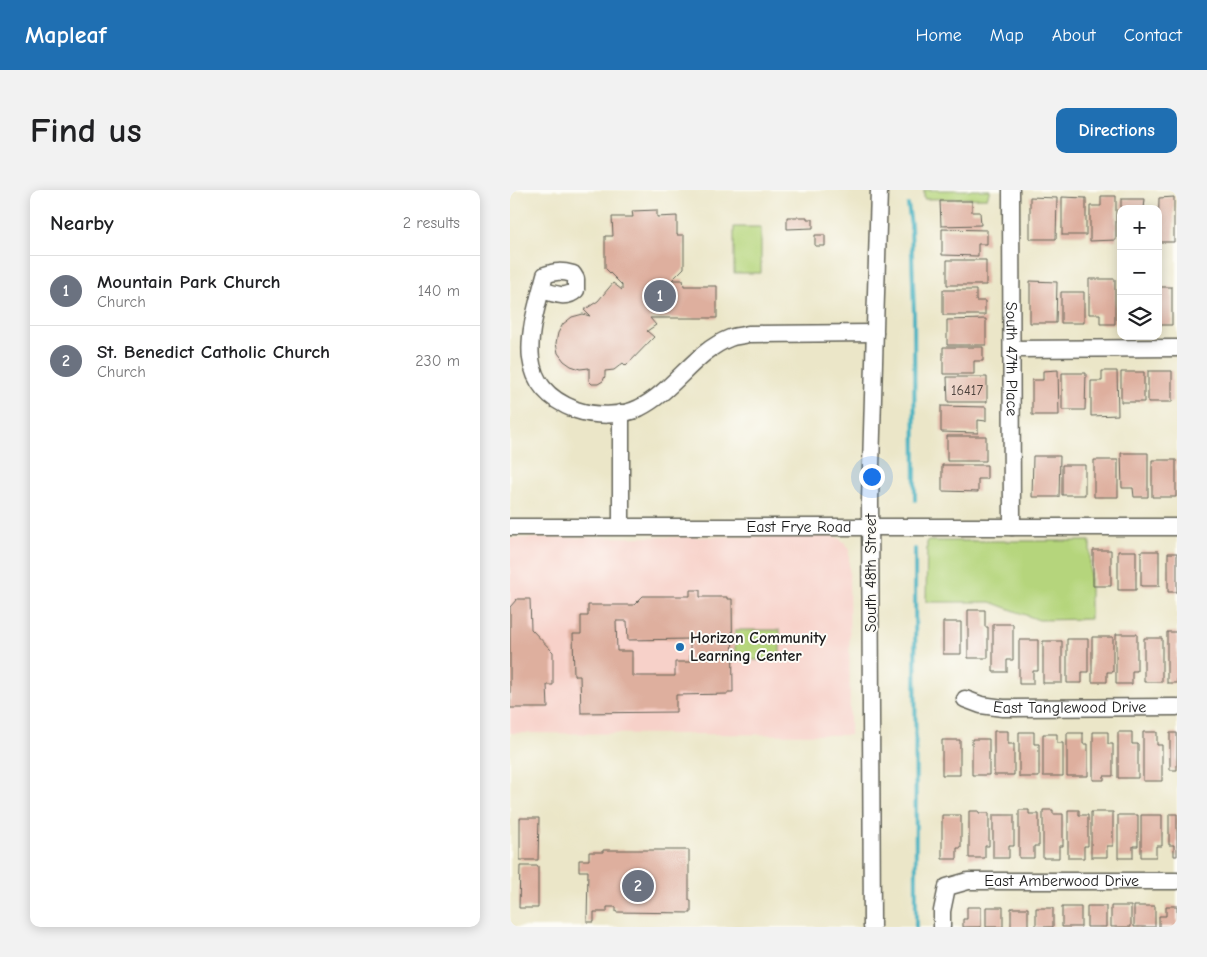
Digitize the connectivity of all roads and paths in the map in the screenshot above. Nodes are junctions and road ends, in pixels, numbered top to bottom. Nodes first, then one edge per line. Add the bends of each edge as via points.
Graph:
1 (879, 190) edge
2 (1011, 190) edge
3 (541, 290) dead end
4 (875, 333) junction
5 (1177, 348) edge
6 (1012, 349) junction
7 (621, 413) junction
8 (621, 526) junction
9 (871, 526) junction
10 (1177, 526) edge
11 (510, 527) edge
12 (1012, 527) junction
13 (965, 698) dead end
14 (1177, 707) edge
15 (1177, 881) edge
16 (872, 927) edge
17 (942, 927) edge

1 - 4 street, South 48th Street
2 - 6 street, South 47th Place
3 - 7 street via 528,344 531,371 544,394 587,414
4 - 7 street via 748,334 730,338 711,348 652,401
4 - 9 street, South 48th Street
5 - 6 street
6 - 12 street, South 47th Place
7 - 8 street
8 - 9 street, East Frye Road
8 - 11 street, East Frye Road
9 - 12 street, East Frye Road
9 - 16 street, South 48th Street
10 - 12 street, East Frye Road
13 - 14 street, East Tanglewood Drive via 981,705 1003,708
15 - 17 street, East Amberwood Drive via 968,881 946,887

